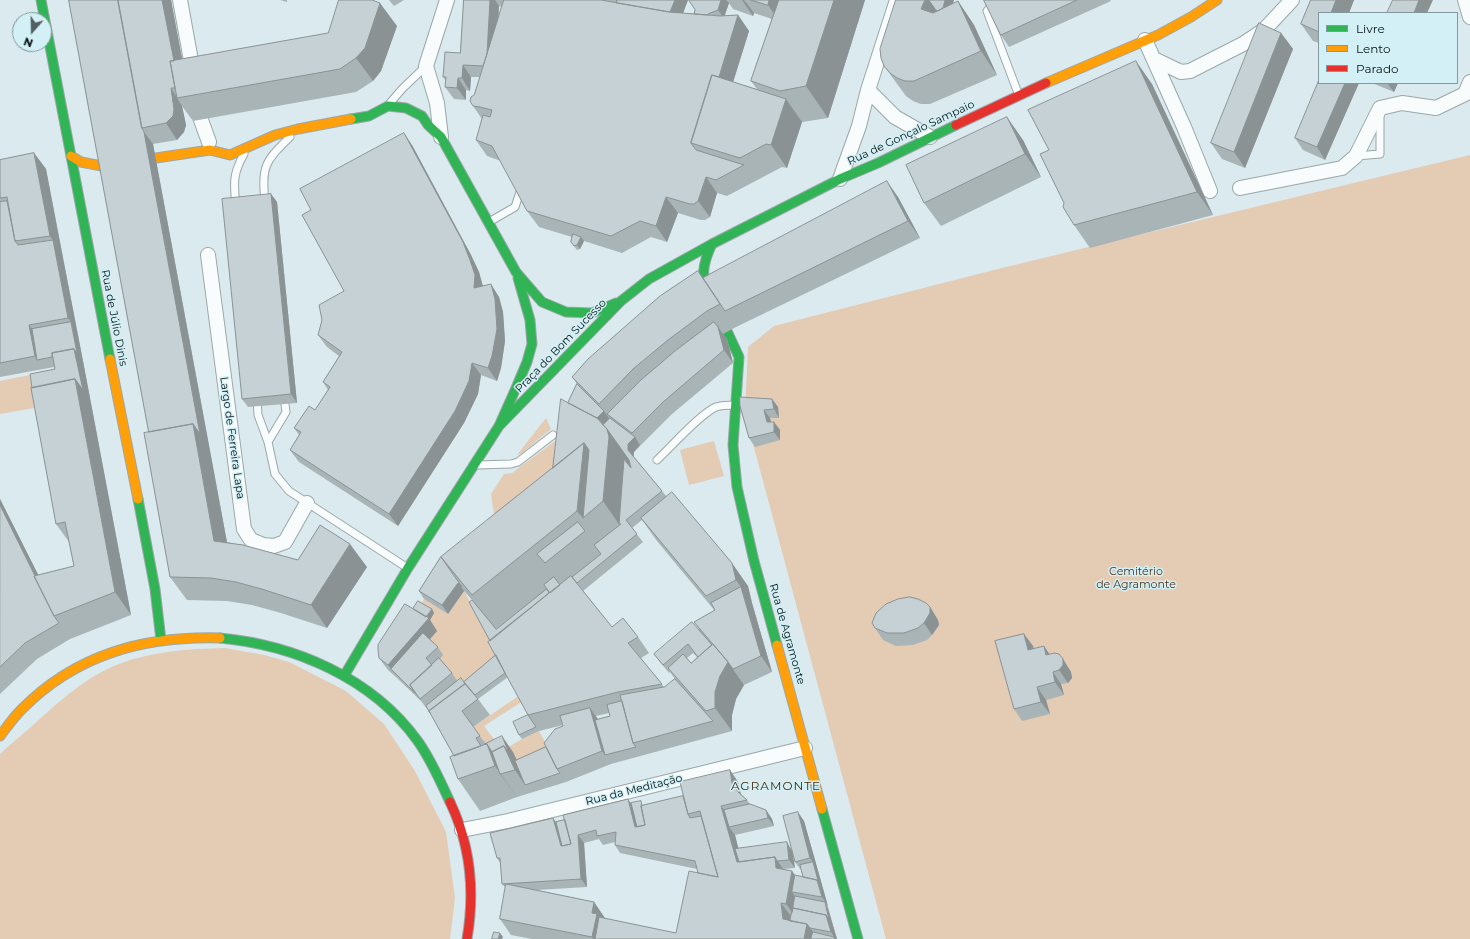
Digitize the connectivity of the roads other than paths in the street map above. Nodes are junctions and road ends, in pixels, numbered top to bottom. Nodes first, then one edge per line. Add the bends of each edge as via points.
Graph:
1 (41, 0) edge
2 (180, 0) edge
3 (447, 0) edge
4 (896, 0) edge
5 (996, 0) edge
6 (1217, 0) edge
7 (1292, 0) edge
8 (1465, 0) edge
9 (1470, 17) edge
10 (1145, 40) junction
11 (1154, 60) junction
12 (426, 66) junction
13 (1470, 82) edge
14 (195, 83) edge
15 (868, 90) junction
16 (1019, 95) junction
17 (388, 106) junction
18 (1380, 108) junction
19 (201, 120) dead end
20 (298, 130) junction
21 (441, 136) junction
22 (930, 137) junction
23 (209, 142) dead end
24 (247, 147) junction
25 (71, 156) junction
26 (1356, 156) junction
27 (156, 158) dead end
28 (107, 167) edge
29 (840, 180) junction
30 (1240, 188) dead end
31 (520, 192) edge
32 (1210, 192) dead end
33 (266, 212) edge
34 (237, 217) edge
35 (489, 222) junction
36 (712, 244) junction
37 (208, 255) dead end
38 (516, 272) junction
39 (709, 298) edge
40 (621, 301) junction
41 (727, 331) dead end
42 (256, 390) edge
43 (284, 392) edge
44 (735, 405) junction
45 (499, 426) junction
46 (553, 435) dead end
47 (268, 442) junction
48 (657, 460) dead end
49 (474, 465) junction
50 (307, 502) junction
51 (408, 568) junction
52 (161, 640) junction
53 (344, 676) junction
54 (0, 736) edge
55 (805, 748) junction
56 (462, 830) junction
57 (467, 939) edge
58 (858, 939) edge

1 - 25 main road, Rua de Júlio Dinis
2 - 14 street
3 - 12 street
4 - 15 street
5 - 16 lane via 987,11
6 - 10 main road, Rua de Gonçalo Sampaio via 1191,17
7 - 11 street via 1264,30 1243,44 1190,71 1181,72
8 - 9 street
10 - 11 street
10 - 16 main road, Rua de Gonçalo Sampaio
11 - 32 street
12 - 17 lane
12 - 21 street via 437,103
13 - 18 street via 1466,94 1436,108 1402,103
15 - 22 street via 895,117
15 - 29 street via 859,126
16 - 22 main road, Rua de Gonçalo Sampaio
17 - 20 main road via 369,116
17 - 21 main road via 406,108 422,116
18 - 26 street
18 - 26 lane via 1380,154
19 - 23 street
20 - 24 main road via 275,135
20 - 33 lane via 268,159 263,184
21 - 35 main road, Praça do Bom Sucesso
22 - 29 main road, Rua de Gonçalo Sampaio
24 - 27 main road via 230,156 210,150
24 - 34 lane via 238,165 233,184
25 - 28 main road via 81,162
25 - 52 main road, Rua de Júlio Dinis via 155,589
26 - 30 street via 1342,168
29 - 36 main road, Rua de Gonçalo Sampaio
31 - 35 lane via 515,207
35 - 38 main road, Praça do Bom Sucesso
36 - 39 main road via 702,274
36 - 40 main road, Rua de Gonçalo Sampaio via 649,279
37 - 50 street, Largo de Ferreira Lapa via 244,528 251,540 263,545 274,546 285,542
38 - 40 main road, Praça do Bom Sucesso via 542,302 566,312 592,313
38 - 45 main road, Praça do Bom Sucesso via 530,320 532,344 527,362
40 - 45 main road, Praça do Bom Sucesso
41 - 44 main road, Rua de Agramonte via 739,357
42 - 47 lane via 258,415
43 - 47 lane via 286,412
44 - 48 lane via 716,408 706,414
44 - 55 main road, Rua de Agramonte via 733,445 737,487 754,561
45 - 49 main road, Praça do Bom Sucesso
46 - 49 lane via 518,462
47 - 50 lane via 275,474 289,491
49 - 51 main road, Praça do Bom Sucesso
50 - 51 lane
51 - 53 main road, Praça do Bom Sucesso
52 - 53 main road via 206,636 258,642 309,658
52 - 54 main road via 123,648 86,662 53,682 23,707
53 - 56 main road via 381,700 417,739 431,762
55 - 56 street, Rua da Meditação
55 - 58 main road, Rua de Agramonte
56 - 57 main road via 471,875 471,920

